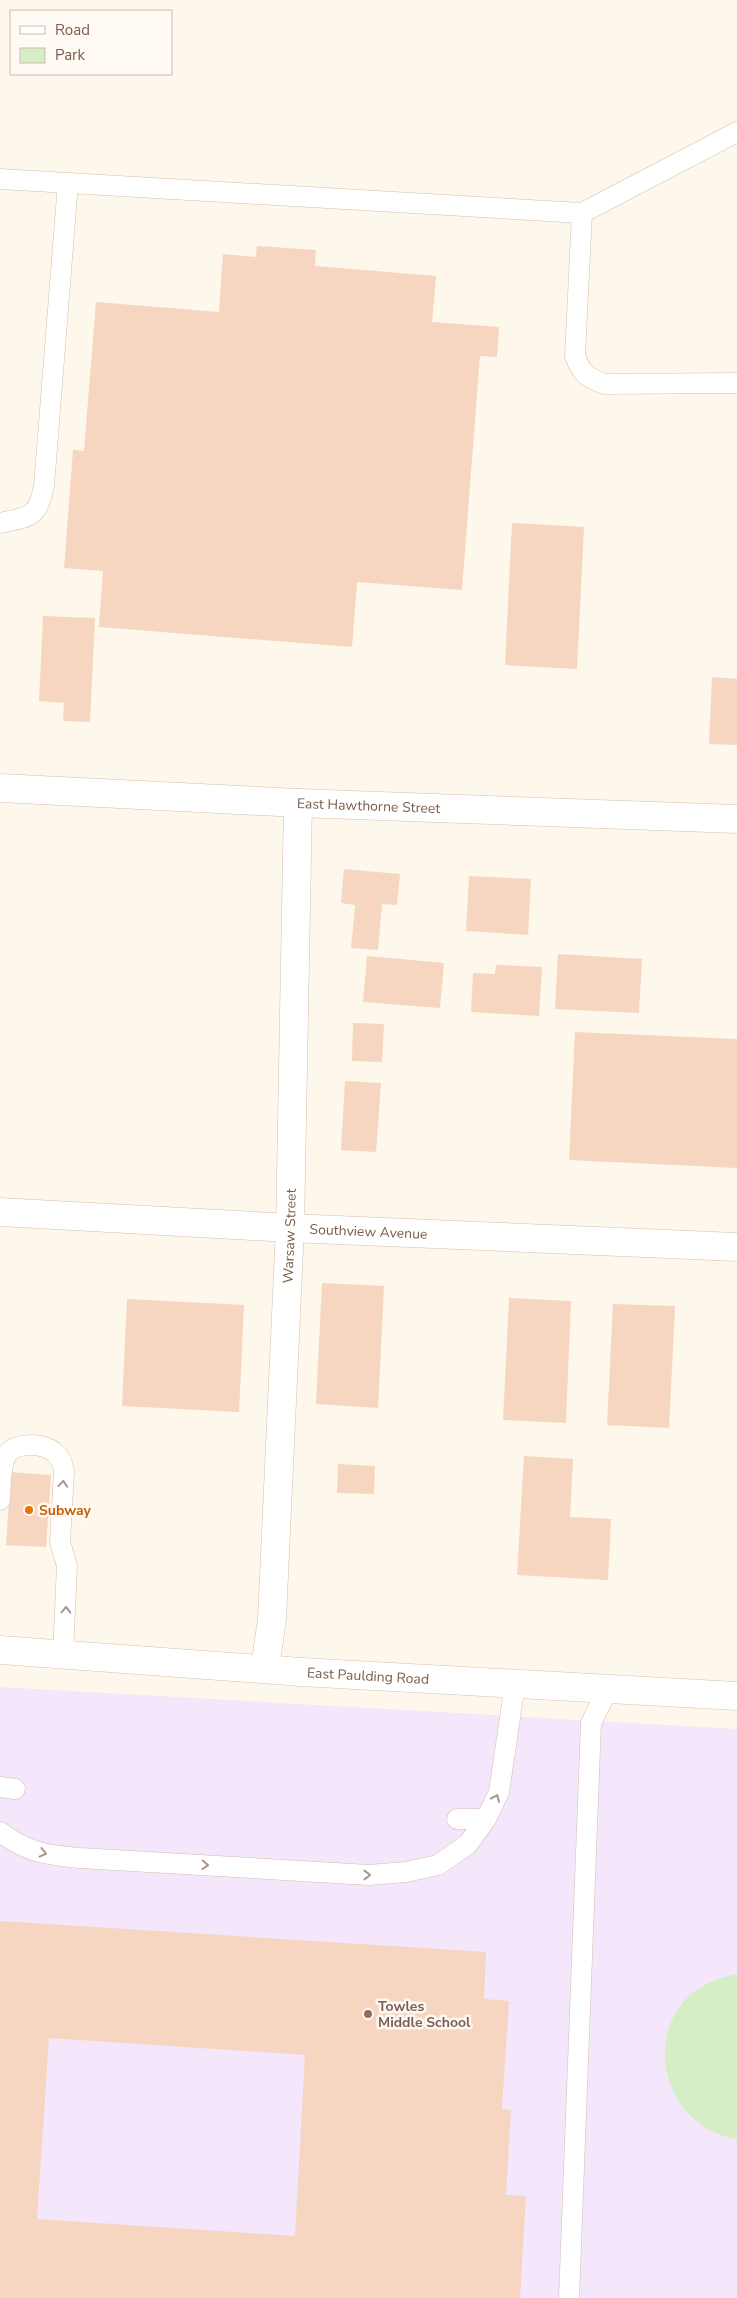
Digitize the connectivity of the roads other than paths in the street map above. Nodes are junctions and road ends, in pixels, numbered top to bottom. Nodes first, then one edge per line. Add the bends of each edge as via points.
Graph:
1 (737, 132) edge
2 (0, 179) edge
3 (68, 183) junction
4 (582, 213) junction
5 (737, 383) edge
6 (0, 522) edge
7 (0, 788) edge
8 (298, 803) junction
9 (737, 819) edge
10 (0, 1212) edge
11 (290, 1228) junction
12 (737, 1247) edge
13 (0, 1500) edge
14 (0, 1650) edge
15 (64, 1654) junction
16 (266, 1668) junction
17 (515, 1684) junction
18 (608, 1689) junction
19 (737, 1696) edge
20 (457, 1819) dead end
21 (486, 1819) junction
22 (0, 1832) edge
23 (570, 2298) edge

1 - 4 lane
2 - 3 lane
3 - 4 lane
3 - 6 lane via 44,486 40,505 30,516
4 - 5 lane via 575,356 588,378 604,384
7 - 8 street, East Hawthorne Street
8 - 9 street, East Hawthorne Street
8 - 11 street, Warsaw Street
10 - 11 street, Southview Avenue
11 - 12 street, Southview Avenue
11 - 16 street, Warsaw Street via 272,1619
15 -> 13 lane via 67,1566 60,1542 62,1461 43,1447 22,1445 12,1450 3,1465
14 - 15 street, East Paulding Road
15 - 16 street, East Paulding Road
16 - 17 street, East Paulding Road
17 - 18 street, East Paulding Road
21 -> 17 lane via 499,1792
18 - 19 street, East Paulding Road
18 - 23 lane via 591,1722
20 - 21 lane
22 -> 21 lane via 18,1846 47,1855 369,1875 438,1865 468,1844

